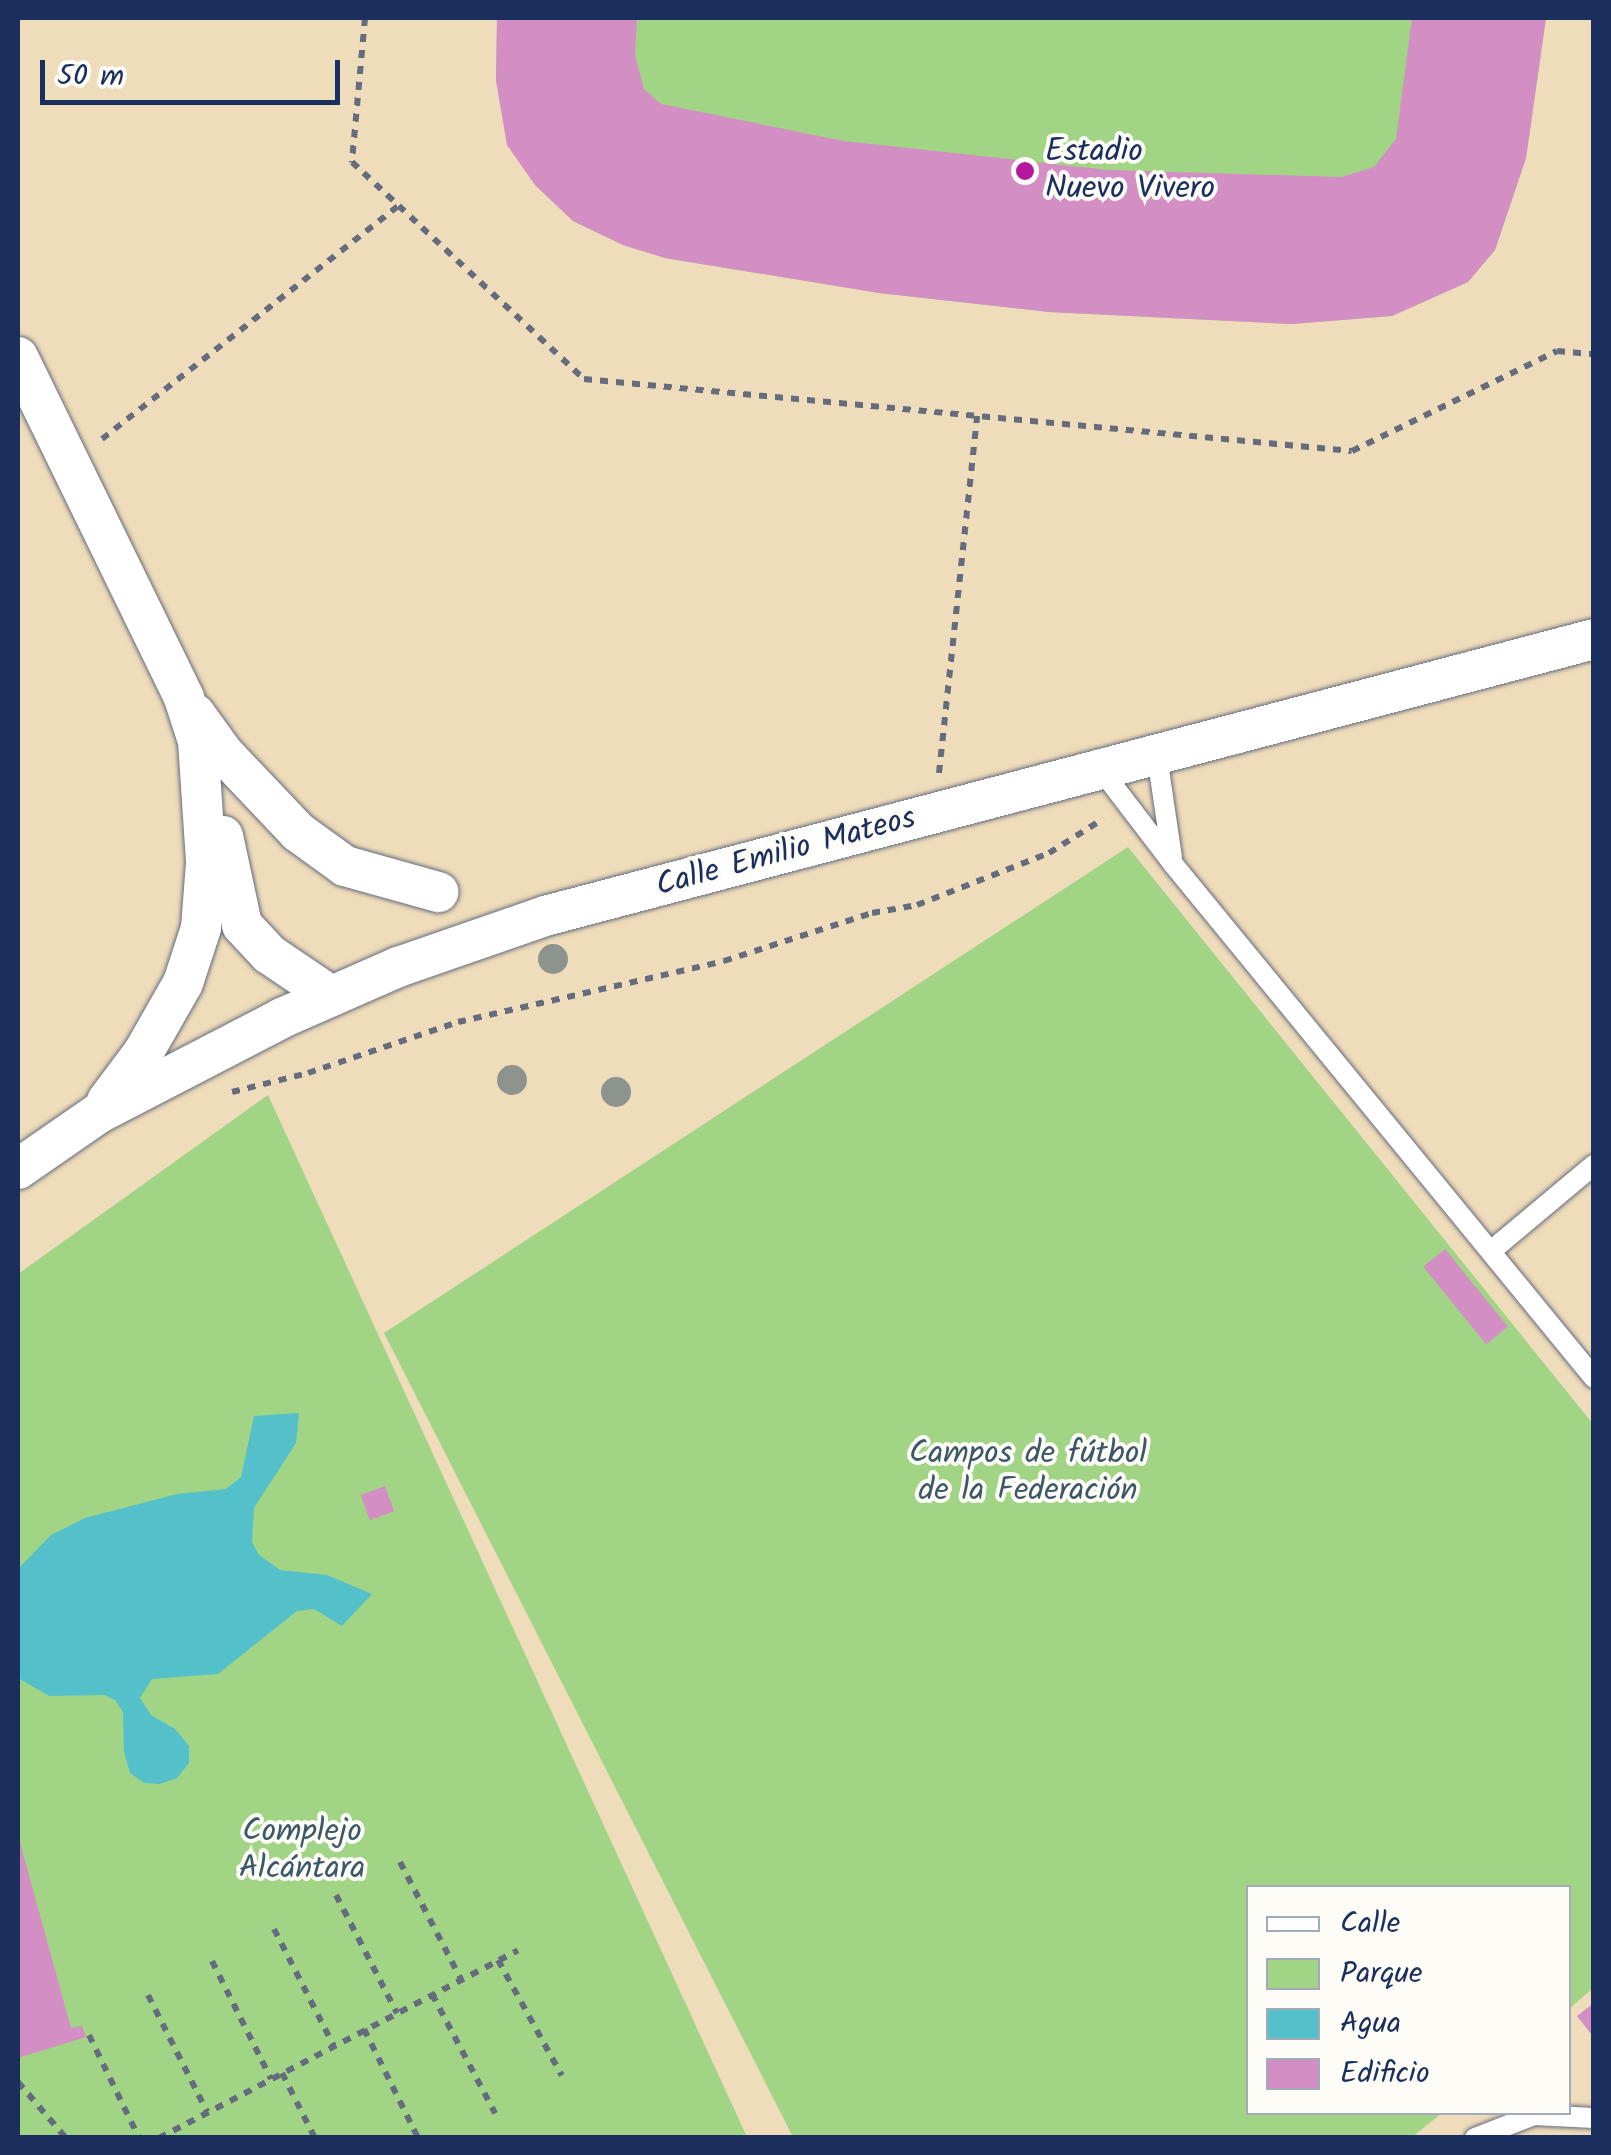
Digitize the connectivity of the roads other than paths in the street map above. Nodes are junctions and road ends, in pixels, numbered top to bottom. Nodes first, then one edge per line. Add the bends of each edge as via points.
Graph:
1 (18, 358) edge
2 (1594, 639) edge
3 (184, 698) junction
4 (198, 741) junction
5 (1157, 756) junction
6 (1102, 770) junction
7 (1173, 864) junction
8 (438, 892) dead end
9 (331, 996) junction
10 (99, 1113) junction
11 (1594, 1165) edge
12 (18, 1169) edge
13 (1491, 1251) junction
14 (1594, 1378) edge
15 (1594, 2118) edge
16 (1475, 2138) edge

1 - 3 street
2 - 5 street, Calle Emilio Mateos
3 - 4 street
3 - 8 street via 224,754 298,832 345,866
4 - 9 street via 211,770 242,925 269,954
4 - 10 street via 206,863 194,956 143,1052
5 - 6 street, Calle Emilio Mateos
5 - 7 lane
6 - 7 lane
6 - 9 street, Calle Emilio Mateos via 545,916
7 - 13 lane
9 - 10 street, Calle Emilio Mateos
10 - 12 street, Calle Emilio Mateos
11 - 13 lane
13 - 14 lane
15 - 16 lane via 1534,2115

